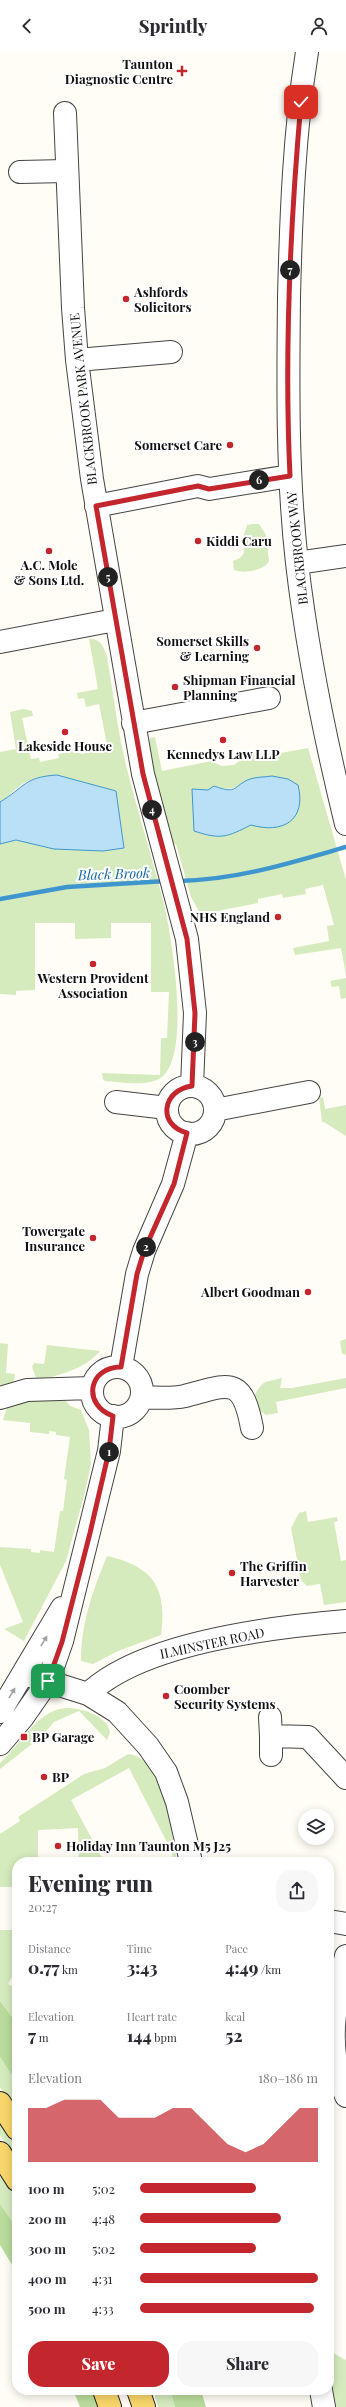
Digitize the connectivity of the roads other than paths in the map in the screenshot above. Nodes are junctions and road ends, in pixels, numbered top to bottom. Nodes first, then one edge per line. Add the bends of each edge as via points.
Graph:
1 (307, 52) edge
2 (65, 113) dead end
3 (66, 171) junction
4 (20, 172) dead end
5 (171, 352) dead end
6 (77, 360) junction
7 (290, 476) junction
8 (96, 506) junction
9 (346, 556) edge
10 (296, 563) junction
11 (115, 620) junction
12 (0, 642) edge
13 (269, 698) dead end
14 (133, 723) junction
15 (346, 824) edge
16 (192, 1086) junction
17 (309, 1092) dead end
18 (116, 1102) dead end
19 (167, 1108) junction
20 (215, 1110) junction
21 (187, 1133) junction
22 (121, 1367) junction
23 (92, 1388) junction
24 (142, 1397) junction
25 (0, 1398) edge
26 (113, 1416) junction
27 (252, 1428) dead end
28 (76, 1584) junction
29 (346, 1621) edge
30 (24, 1674) junction
31 (48, 1681) junction
32 (88, 1694) junction
33 (0, 1712) edge
34 (271, 1736) dead end
35 (0, 1744) edge
36 (346, 1778) edge
37 (190, 1857) edge
38 (334, 1922) edge
39 (346, 1924) edge
40 (346, 1956) edge
41 (334, 2011) edge
42 (334, 2039) edge
43 (346, 2096) edge
44 (0, 2103) edge
45 (12, 2121) edge
46 (0, 2153) edge
47 (12, 2172) edge
48 (106, 2395) edge
49 (140, 2395) edge
50 (323, 2395) edge
51 (110, 2407) edge
52 (144, 2407) edge
53 (324, 2407) edge

1 - 7 street, BLACKBROOK WAY via 294,179 290,256 287,412
2 - 3 street, BLACKBROOK PARK AVENUE
3 - 4 street
3 - 6 street, BLACKBROOK PARK AVENUE
5 - 6 street
6 - 8 street, BLACKBROOK PARK AVENUE
7 - 8 street via 209,489 198,486
7 - 10 street, BLACKBROOK WAY
8 - 11 street, BLACKBROOK PARK AVENUE
9 - 10 street
10 - 15 street, BLACKBROOK WAY via 321,710
11 - 12 street
11 - 14 street, BLACKBROOK PARK AVENUE
13 - 14 street
14 - 16 street, BLACKBROOK PARK AVENUE via 143,774 187,939 195,1013
16 - 19 street via 183,1087 175,1092
16 - 20 street via 208,1094
17 - 20 street
18 - 19 street
19 - 21 street via 170,1122 180,1131
20 - 21 street via 206,1128 196,1133
21 - 22 street via 174,1184 144,1251 137,1274
22 - 23 street via 113,1367 99,1374
22 - 24 street via 138,1378 142,1387
23 - 25 street via 27,1390
23 - 26 street via 97,1407
24 - 26 street via 139,1404 128,1414
24 - 27 street via 172,1398 220,1386 231,1386 245,1399
26 - 28 street via 109,1451
30 -> 28 street
28 - 31 street via 62,1642
29 - 32 street, ILMINSTER ROAD via 229,1637 174,1650 132,1665
30 - 31 street
33 -> 30 street
31 - 32 street
31 - 35 street
32 - 37 street via 117,1712 159,1760 177,1802
34 - 36 street via 308,1737
38 - 39 street
40 - 41 street
42 - 43 street via 336,2066
44 - 45 main road
46 - 47 main road
48 - 51 main road
49 - 52 main road
50 - 53 street

